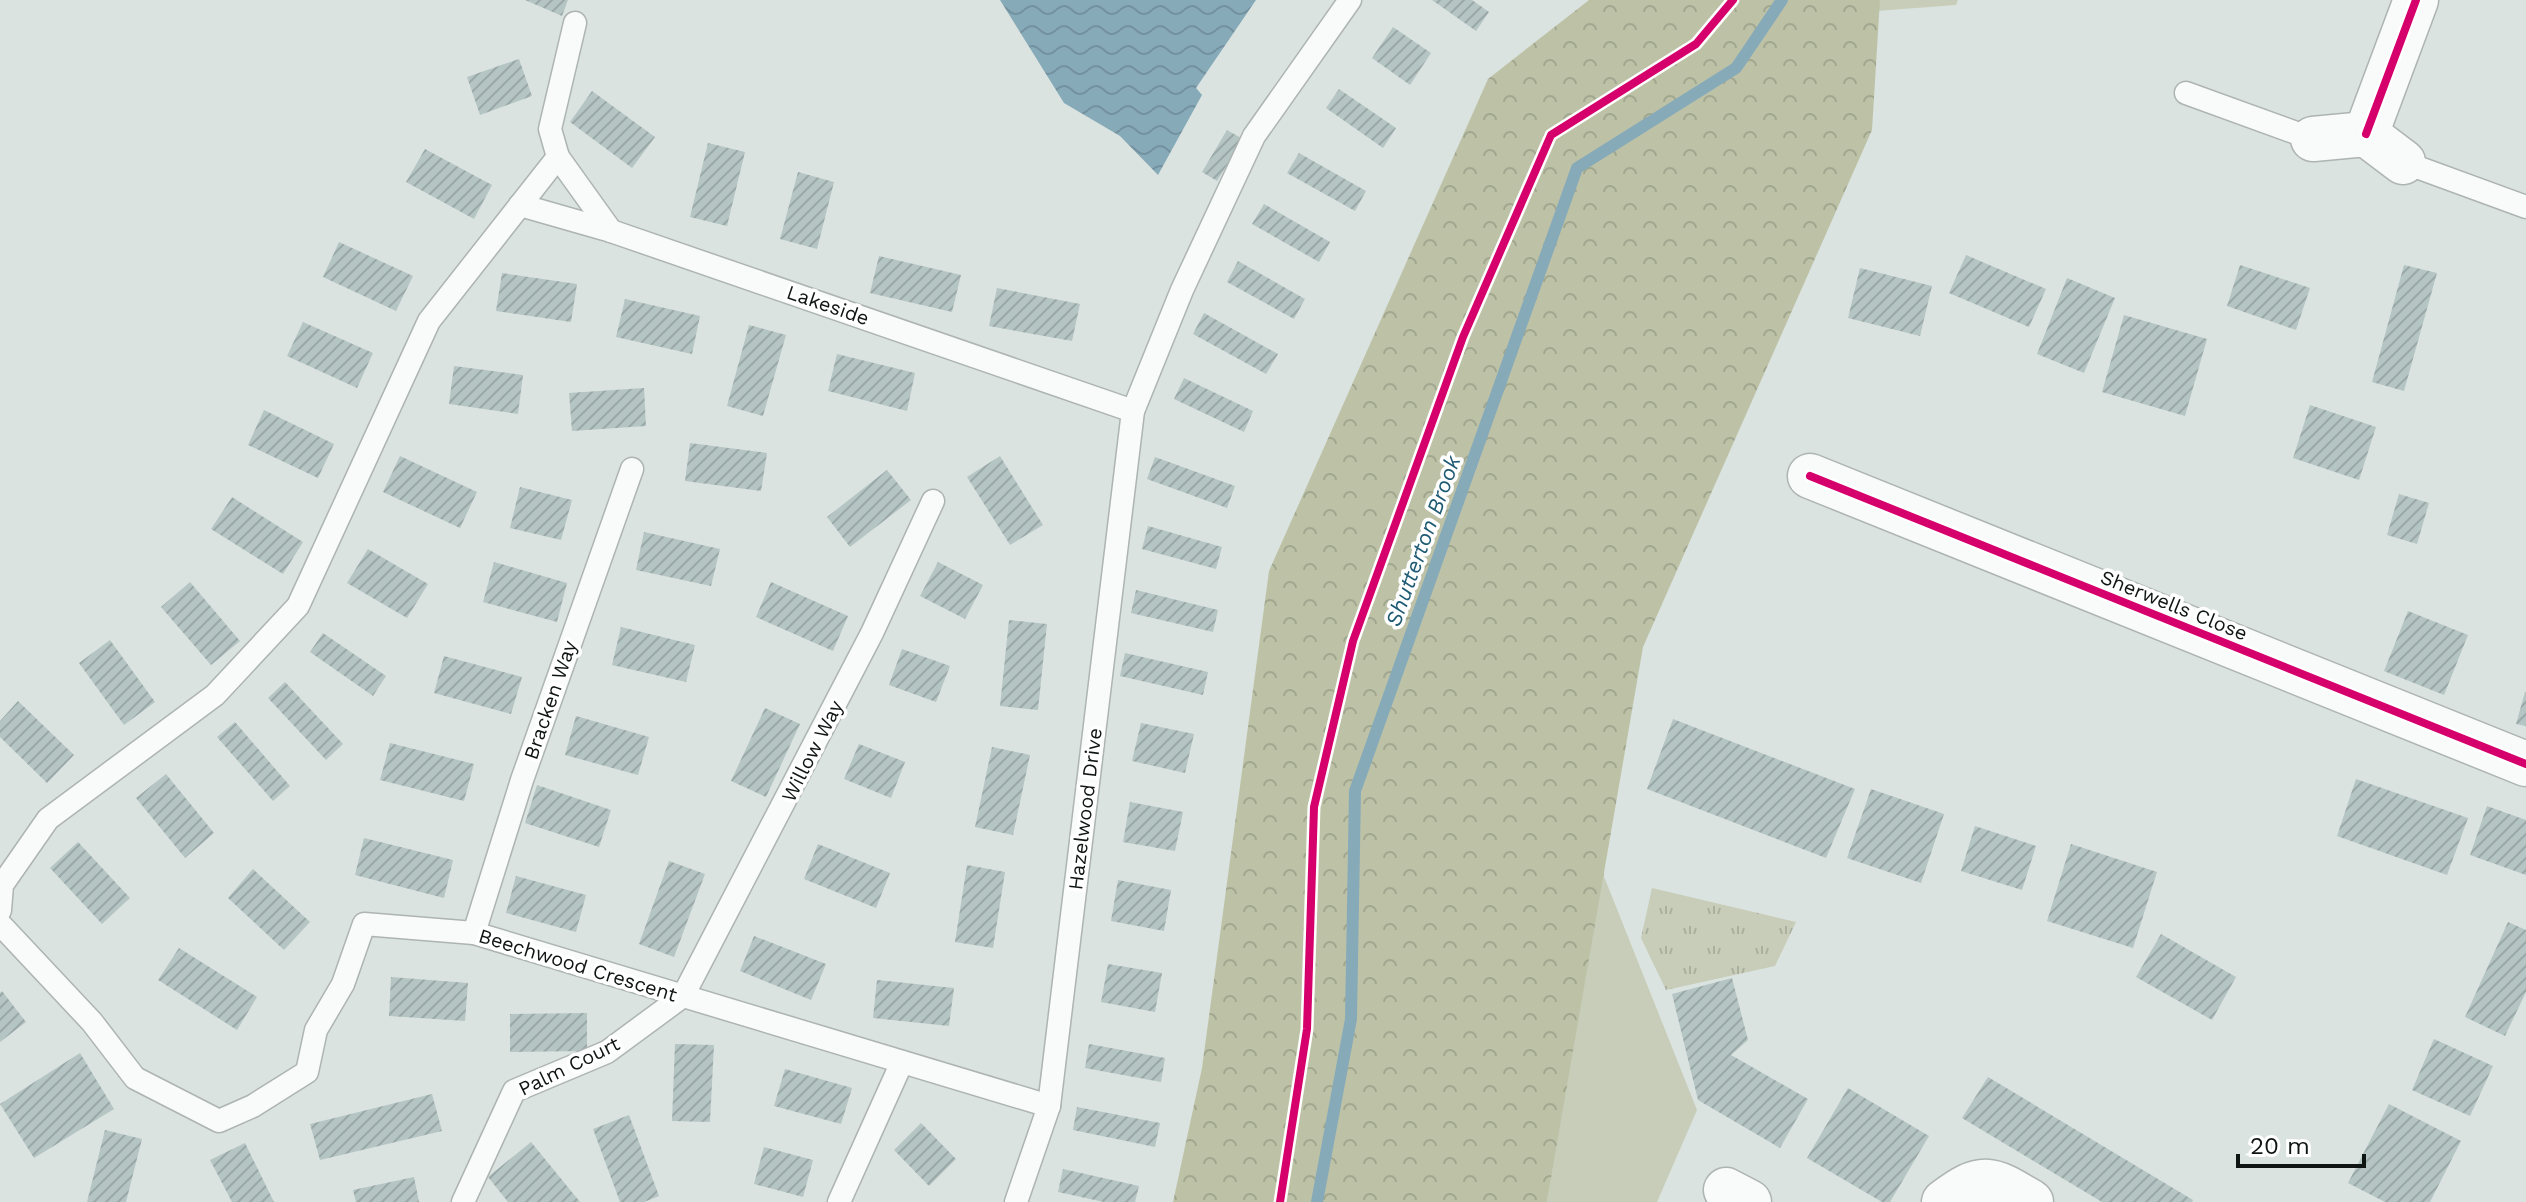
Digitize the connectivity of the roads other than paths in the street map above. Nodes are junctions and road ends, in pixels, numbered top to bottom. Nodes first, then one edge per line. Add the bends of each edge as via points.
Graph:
1 (1350, 0) edge
2 (2416, 0) edge
3 (575, 23) dead end
4 (2186, 93) dead end
5 (2366, 134) junction
6 (2313, 139) joint
7 (558, 157) junction
8 (2403, 162) joint
9 (520, 205) junction
10 (2526, 207) edge
11 (611, 231) junction
12 (1133, 411) junction
13 (632, 469) dead end
14 (1810, 476) dead end
15 (933, 501) dead end
16 (2526, 764) edge
17 (0, 910) edge
18 (0, 924) edge
19 (474, 933) junction
20 (683, 996) junction
21 (902, 1062) junction
22 (1049, 1106) junction
23 (463, 1202) edge
24 (839, 1202) edge
25 (1016, 1202) edge
26 (1944, 1202) edge
27 (2031, 1202) edge

1 - 12 lane, Hazelwood Drive via 1254,136
2 - 5 street
3 - 7 lane via 550,129
4 - 6 lane
5 - 6 street
5 - 8 street
7 - 9 lane
7 - 11 lane
8 - 10 lane
9 - 11 lane, Lakeside
9 - 17 lane via 429,321 298,606 215,695 48,819 2,885
11 - 12 lane, Lakeside
12 - 22 lane, Hazelwood Drive
13 - 19 lane, Bracken Way
14 - 16 street, Sherwells Close
15 - 20 lane, Willow Way via 872,633
18 - 19 lane, Beechwood Crescent via 92,1022 135,1078 219,1121 307,1072 316,1030 343,984 364,924
19 - 20 lane, Beechwood Crescent
20 - 21 lane, Beechwood Crescent
20 - 23 lane, Palm Court via 607,1052 514,1091
21 - 22 lane, Beechwood Crescent
21 - 24 lane
22 - 25 lane, Hazelwood Drive
26 - 27 street via 1968,1183 1993,1180

